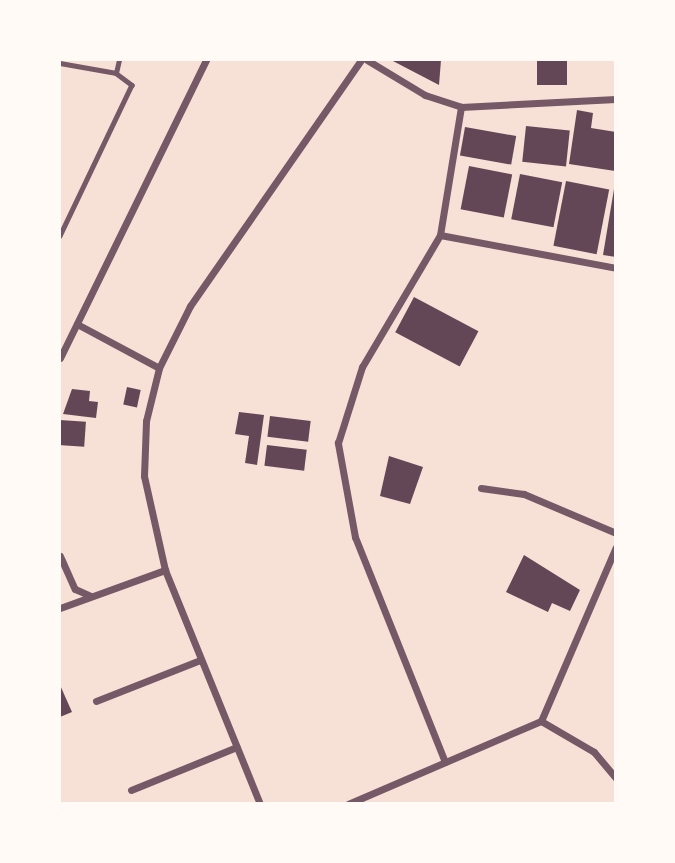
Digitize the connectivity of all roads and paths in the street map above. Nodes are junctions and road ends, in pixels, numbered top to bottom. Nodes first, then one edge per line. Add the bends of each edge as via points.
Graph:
1 (119, 60) edge
2 (206, 60) edge
3 (360, 60) edge
4 (367, 60) edge
5 (60, 63) edge
6 (116, 73) junction
7 (615, 99) edge
8 (461, 107) junction
9 (440, 235) junction
10 (60, 236) edge
11 (615, 268) edge
12 (76, 324) junction
13 (60, 358) edge
14 (159, 368) junction
15 (481, 488) dead end
16 (615, 533) edge
17 (615, 547) edge
18 (60, 555) edge
19 (165, 570) junction
20 (99, 595) junction
21 (60, 608) edge
22 (201, 660) junction
23 (96, 701) dead end
24 (541, 722) junction
25 (237, 747) junction
26 (445, 762) junction
27 (615, 778) edge
28 (131, 790) dead end
29 (260, 803) edge
30 (348, 803) edge

1 - 6 lane
2 - 12 street
3 - 14 street via 190,306
4 - 8 street via 425,95
5 - 6 lane
6 - 10 lane via 131,90
7 - 8 street
8 - 9 street
9 - 11 street
9 - 26 street via 362,366 338,443 355,537
12 - 13 street
12 - 14 street
14 - 19 street via 146,421 144,476
15 - 16 street via 524,494
17 - 24 street
18 - 20 street via 75,589
19 - 20 street
19 - 22 street
20 - 21 street
22 - 23 street
22 - 25 street
24 - 26 street
24 - 27 street via 594,752
25 - 28 street
25 - 29 street
26 - 30 street

